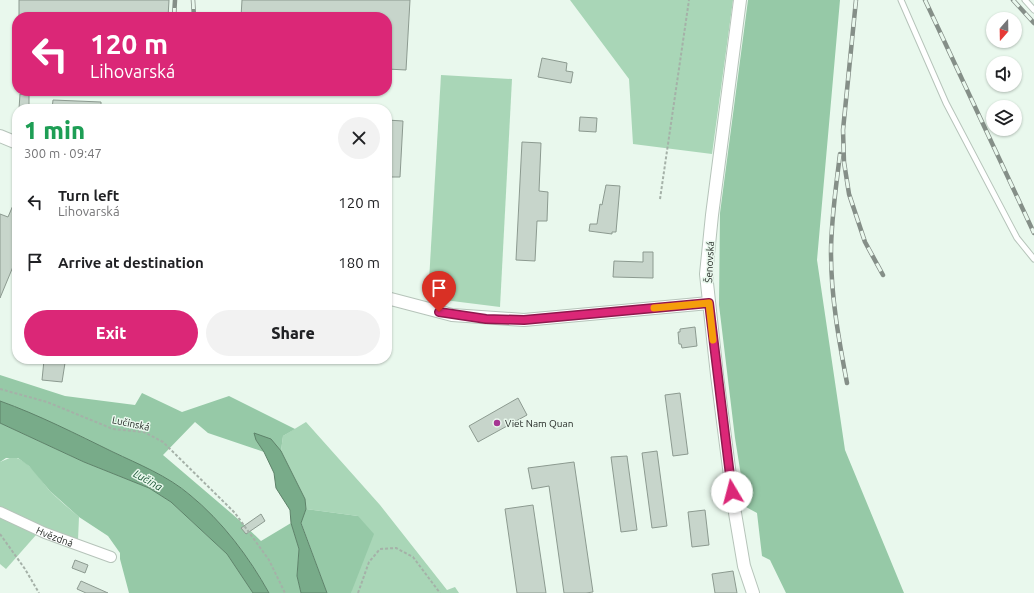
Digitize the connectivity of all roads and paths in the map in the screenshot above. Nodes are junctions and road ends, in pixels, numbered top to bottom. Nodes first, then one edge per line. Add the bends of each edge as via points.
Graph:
1 (689, 0) edge
2 (740, 0) edge
3 (901, 0) edge
4 (1025, 0) edge
5 (1034, 10) edge
6 (0, 136) edge
7 (12, 141) edge
8 (660, 199) dead end
9 (1034, 259) edge
10 (392, 299) edge
11 (709, 303) junction
12 (0, 388) edge
13 (0, 512) edge
14 (0, 534) edge
15 (111, 557) dead end
16 (39, 593) edge
17 (284, 593) edge
18 (358, 593) edge
19 (440, 593) edge
20 (753, 593) edge

1 - 8 path
2 - 11 street, Šenovská via 709,240 706,274
3 - 9 lane via 946,103 1017,238
4 - 5 lane
6 - 7 street
10 - 11 street via 452,315 524,320
11 - 20 street, Šenovská via 734,507 744,566
12 - 17 path, Lučinská via 47,402 113,429 144,432 156,437 235,513 268,560
13 - 15 street, Hvězdná via 45,533
14 - 16 path
18 - 19 path via 369,562 380,549 396,548 413,557

